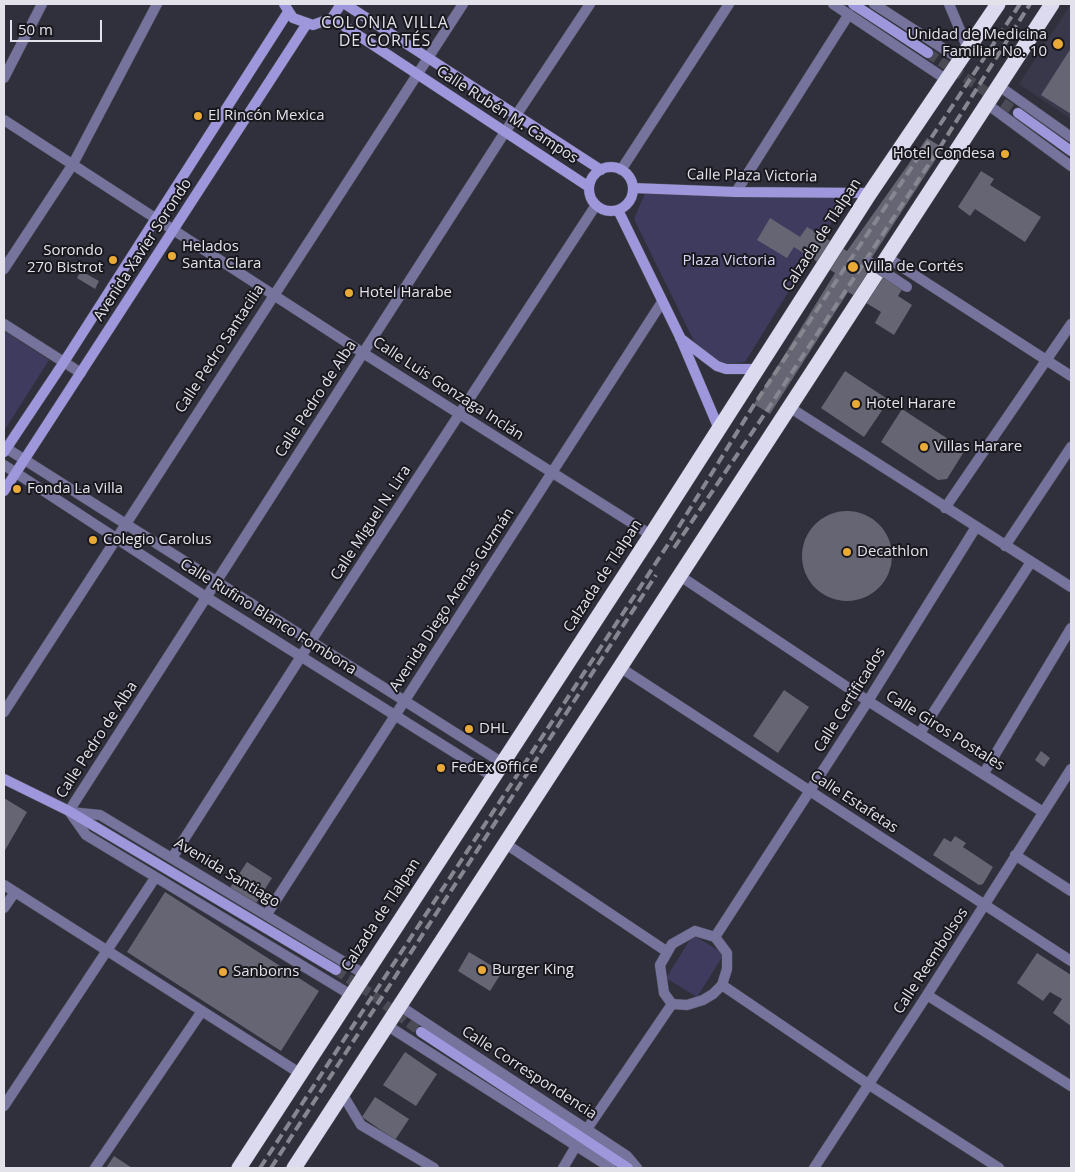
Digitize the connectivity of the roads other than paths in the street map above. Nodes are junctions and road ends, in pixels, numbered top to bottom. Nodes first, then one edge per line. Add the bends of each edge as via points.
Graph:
1 (42, 4) edge
2 (157, 4) edge
3 (341, 4) edge
4 (345, 4) edge
5 (463, 4) edge
6 (590, 4) edge
7 (729, 4) edge
8 (833, 4) edge
9 (853, 4) edge
10 (874, 4) edge
11 (949, 4) edge
12 (998, 4) edge
13 (1052, 4) edge
14 (286, 8) edge
15 (849, 14) junction
16 (332, 18) junction
17 (306, 24) junction
18 (928, 53) tunnel mouth
19 (965, 55) junction
20 (428, 57) junction
21 (417, 74) junction
22 (4, 78) edge
23 (947, 80) junction
24 (999, 86) junction
25 (987, 104) junction
26 (1018, 113) tunnel mouth
27 (516, 115) junction
28 (4, 120) edge
29 (505, 132) junction
30 (1071, 137) edge
31 (1071, 150) edge
32 (73, 164) junction
33 (1071, 166) edge
34 (601, 170) junction
35 (621, 170) junction
36 (590, 187) junction
37 (633, 188) junction
38 (736, 192) junction
39 (870, 193) junction
40 (596, 205) junction
41 (618, 210) junction
42 (157, 218) junction
43 (174, 229) junction
44 (888, 258) junction
45 (869, 262) dead end
46 (4, 269) edge
47 (906, 287) dead end
48 (274, 294) junction
49 (662, 302) junction
50 (4, 324) edge
51 (1071, 324) edge
52 (680, 337) junction
53 (363, 353) junction
54 (1046, 359) junction
55 (64, 362) junction
56 (757, 369) junction
57 (81, 374) junction
58 (1071, 376) edge
59 (789, 407) junction
60 (460, 414) junction
61 (719, 428) junction
62 (1071, 447) edge
63 (5, 450) edge
64 (24, 460) junction
65 (4, 465) edge
66 (15, 472) junction
67 (551, 474) junction
68 (4, 491) edge
69 (945, 508) junction
70 (126, 524) junction
71 (976, 527) junction
72 (651, 535) junction
73 (117, 537) junction
74 (1005, 546) junction
75 (1031, 562) junction
76 (680, 576) junction
77 (216, 581) junction
78 (1071, 587) edge
79 (206, 597) junction
80 (1071, 628) edge
81 (311, 642) junction
82 (302, 655) junction
83 (622, 668) junction
84 (404, 700) junction
85 (868, 701) junction
86 (4, 712) edge
87 (395, 715) junction
88 (920, 733) junction
89 (502, 762) junction
90 (1071, 769) edge
91 (984, 773) junction
92 (492, 776) junction
93 (4, 779) edge
94 (810, 791) junction
95 (69, 811) junction
96 (1043, 812) junction
97 (506, 844) junction
98 (1015, 855) junction
99 (172, 858) junction
100 (155, 878) junction
101 (4, 885) edge
102 (1071, 891) edge
103 (15, 892) junction
104 (985, 904) junction
105 (4, 908) edge
106 (267, 914) junction
107 (715, 937) junction
108 (666, 951) junction
109 (107, 952) junction
110 (1071, 961) edge
111 (336, 970) tunnel mouth
112 (364, 974) junction
113 (722, 985) junction
114 (927, 995) junction
115 (351, 996) junction
116 (672, 1004) junction
117 (400, 1006) junction
118 (202, 1011) junction
119 (388, 1026) junction
120 (421, 1032) tunnel mouth
121 (301, 1074) junction
122 (868, 1084) junction
123 (1071, 1086) edge
124 (343, 1095) junction
125 (4, 1106) edge
126 (587, 1129) junction
127 (576, 1146) junction
128 (996, 1167) edge
129 (95, 1168) edge
130 (239, 1168) edge
131 (294, 1168) edge
132 (434, 1168) edge
133 (563, 1168) edge
134 (611, 1168) edge
135 (628, 1168) edge
136 (637, 1168) edge
137 (814, 1168) edge

1 - 22 street
2 - 32 street
3 - 16 street
4 - 20 street, Calle Rubén M. Campos
5 - 20 street, Calle Pedro Santacilia
6 - 27 street, Calle Pedro de Alba
7 - 35 street
8 - 15 street
9 - 18 street
10 - 19 street
11 - 19 street
12 - 19 highway, Calzada de Tlalpan
13 - 24 highway
14 - 17 street via 293,18
14 - 42 street, Avenida Xavier Sorondo
15 - 23 street
15 - 38 street
16 - 17 street via 320,24
16 - 21 street, Calle Rubén M. Campos
17 - 43 street, Avenida Xavier Sorondo
19 - 23 highway, Calzada de Tlalpan
20 - 21 street, Calle Pedro Santacilia
20 - 27 street, Calle Rubén M. Campos
21 - 29 street, Calle Rubén M. Campos
21 - 48 street, Calle Pedro Santacilia
23 - 39 highway, Calzada de Tlalpan
24 - 25 highway
24 - 30 street
25 - 33 street
25 - 44 highway
26 - 31 street
27 - 29 street, Calle Pedro de Alba
27 - 34 street, Calle Rubén M. Campos
28 - 32 street, Calle Luis Gonzaga Inclán
29 - 36 street, Calle Rubén M. Campos
29 - 53 street, Calle Pedro de Alba
32 - 42 street, Calle Luis Gonzaga Inclán
32 - 46 street
34 - 35 street via 611,167
34 - 36 street via 591,180
35 - 37 street via 630,177
36 - 40 street
37 - 38 street, Calle Plaza Victoria
37 - 41 street via 630,202
38 - 39 street, Calle Plaza Victoria
39 - 56 highway, Calzada de Tlalpan
40 - 41 street via 606,211
40 - 60 street, Calle Miguel N. Lira
41 - 49 street
42 - 43 street, Calle Luis Gonzaga Inclán
42 - 55 street, Avenida Xavier Sorondo
43 - 48 street, Calle Luis Gonzaga Inclán
43 - 57 street, Avenida Xavier Sorondo
44 - 54 street
44 - 59 highway
45 - 47 street, bridge
48 - 53 street, Calle Luis Gonzaga Inclán
48 - 70 street, Calle Pedro Santacilia
49 - 52 street
49 - 67 street, Avenida Diego Arenas Guzmán
50 - 55 street
51 - 54 street
52 - 56 street via 717,366
52 - 61 street
53 - 60 street, Calle Luis Gonzaga Inclán
53 - 77 street, Calle Pedro de Alba
54 - 58 street
54 - 69 street
55 - 57 street
55 - 63 street, Avenida Xavier Sorondo
56 - 61 highway, Calzada de Tlalpan
57 - 64 street, Avenida Xavier Sorondo
59 - 69 street
59 - 76 highway
60 - 67 street, Calle Luis Gonzaga Inclán
60 - 81 street, Calle Miguel N. Lira
61 - 72 highway, Calzada de Tlalpan
62 - 74 street
63 - 64 street, Calle Rufino Blanco Fombona
64 - 66 street, Avenida Xavier Sorondo
64 - 70 street, Calle Rufino Blanco Fombona
65 - 66 street, Calle Rufino Blanco Fombona
66 - 68 street, Avenida Xavier Sorondo
66 - 73 street, Calle Rufino Blanco Fombona
67 - 72 street, Calle Luis Gonzaga Inclán
67 - 84 street, Avenida Diego Arenas Guzmán
69 - 71 street
70 - 73 street, Calle Pedro Santacilia
70 - 77 street, Calle Rufino Blanco Fombona
71 - 74 street
71 - 85 street, Calle Certificados
72 - 89 highway, Calzada de Tlalpan
73 - 79 street, Calle Rufino Blanco Fombona
73 - 86 street, Calle Pedro Santacilia
74 - 75 street
75 - 78 street
75 - 88 street
76 - 83 highway
76 - 85 street, Calle Giros Postales
77 - 79 street, Calle Pedro de Alba
77 - 81 street, Calle Rufino Blanco Fombona
79 - 82 street, Calle Rufino Blanco Fombona
79 - 95 street, Calle Pedro de Alba
80 - 91 street
81 - 82 street, Calle Miguel N. Lira
81 - 84 street, Calle Rufino Blanco Fombona
82 - 87 street, Calle Rufino Blanco Fombona
82 - 99 street, Calle Miguel N. Lira
83 - 94 street, Calle Estafetas
83 - 97 highway
84 - 87 street, Avenida Diego Arenas Guzmán
84 - 89 street, Calle Rufino Blanco Fombona
85 - 88 street, Calle Giros Postales
85 - 94 street, Calle Certificados
87 - 92 street, Calle Rufino Blanco Fombona
87 - 106 street, Avenida Diego Arenas Guzmán
88 - 91 street, Calle Giros Postales
89 - 92 highway, Calzada de Tlalpan
90 - 96 street, Calle Reembolsos
91 - 96 street, Calle Giros Postales
92 - 112 highway, Calzada de Tlalpan
93 - 95 street, Avenida Santiago
94 - 104 street, Calle Estafetas
94 - 107 street, Calle Certificados
95 - 99 street, Avenida Santiago via 100,815
95 - 100 street, Avenida Santiago via 86,836
95 - 111 street, Avenida Santiago
96 - 98 street, Calle Reembolsos
97 - 108 street
97 - 117 highway
98 - 102 street
98 - 104 street, Calle Reembolsos
99 - 106 street, Avenida Santiago
100 - 109 street
100 - 115 street, Avenida Santiago
101 - 103 street
103 - 105 street
103 - 109 street
104 - 110 street, Calle Estafetas
104 - 114 street, Calle Reembolsos
106 - 112 street, Avenida Santiago
107 - 108 street via 695,931
107 - 113 street via 727,953
108 - 116 street via 660,965 661,979 664,993
109 - 118 street
109 - 125 street
112 - 115 highway, Calzada de Tlalpan
113 - 116 street via 703,1000
113 - 122 street
114 - 122 street, Calle Reembolsos
114 - 123 street
115 - 121 highway, Calzada de Tlalpan
116 - 126 street
117 - 119 highway
117 - 126 street, Calle Correspondencia
118 - 121 street
118 - 129 street
119 - 124 highway
119 - 127 street
120 - 135 street, Calle Correspondencia
121 - 130 highway, Calzada de Tlalpan
122 - 128 street
122 - 137 street, Calle Reembolsos
124 - 131 highway
124 - 132 street via 362,1125
126 - 136 street, Calle Correspondencia via 627,1156
127 - 133 street
127 - 134 street

